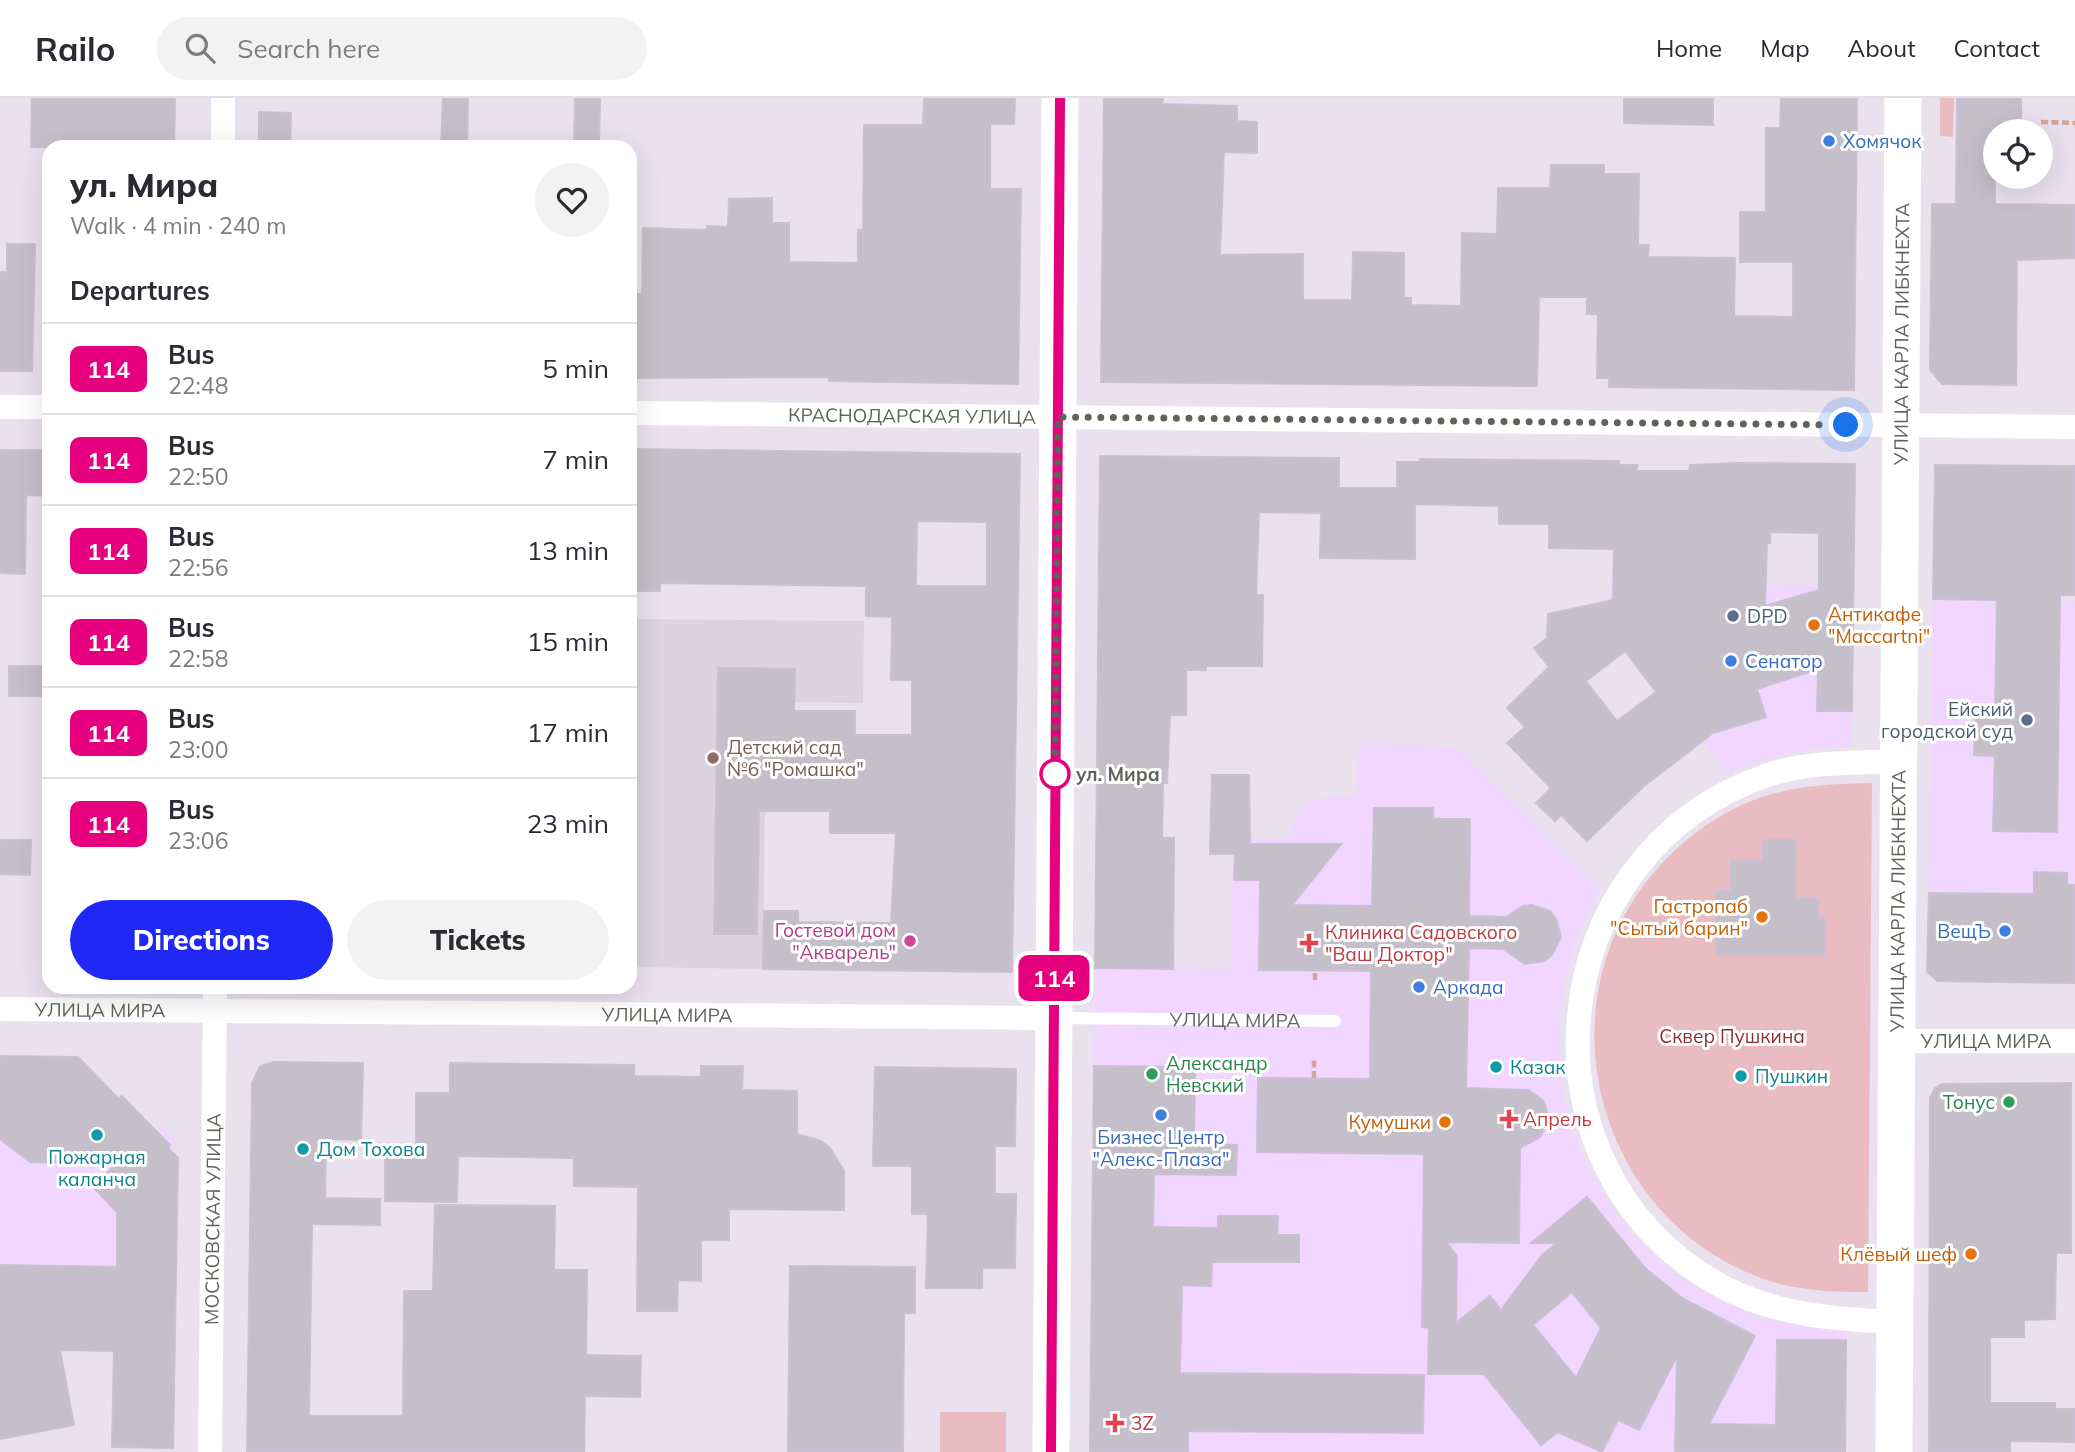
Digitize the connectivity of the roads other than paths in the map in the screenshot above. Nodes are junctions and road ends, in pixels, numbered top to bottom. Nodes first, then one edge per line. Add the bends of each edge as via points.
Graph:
1 (223, 98) edge
2 (1060, 98) edge
3 (1903, 98) edge
4 (223, 140) edge
5 (0, 407) edge
6 (42, 407) edge
7 (637, 413) edge
8 (1058, 417) junction
9 (1901, 425) junction
10 (2075, 427) edge
11 (1899, 761) junction
12 (215, 999) edge
13 (0, 1009) edge
14 (1054, 1018) junction
15 (1335, 1021) dead end
16 (1897, 1041) junction
17 (2075, 1041) edge
18 (1895, 1322) junction
19 (210, 1452) edge
20 (1051, 1452) edge
21 (1894, 1452) edge

1 - 4 street
2 - 8 street
3 - 9 street, УЛИЦА КАРЛА ЛИБКНЕХТА
5 - 6 street
7 - 8 street, КРАСНОДАРСКАЯ УЛИЦА
8 - 9 street, КРАСНОДАРСКАЯ УЛИЦА
8 - 14 street
9 - 10 street, КРАСНОДАРСКАЯ УЛИЦА
9 - 11 street, УЛИЦА КАРЛА ЛИБКНЕХТА
11 - 16 street, УЛИЦА КАРЛА ЛИБКНЕХТА
11 - 18 street via 1809,764 1785,770 1729,791 1681,823 1639,865 1609,910 1587,965 1577,1027 1581,1089 1598,1150 1622,1194 1676,1255 1723,1287 1766,1305 1827,1319
12 - 13 street, УЛИЦА МИРА
12 - 14 street, УЛИЦА МИРА
12 - 19 street, МОСКОВСКАЯ УЛИЦА
14 - 15 lane, УЛИЦА МИРА
14 - 20 street
16 - 17 street, УЛИЦА МИРА
16 - 18 street, УЛИЦА КАРЛА ЛИБКНЕХТА
18 - 21 street, УЛИЦА КАРЛА ЛИБКНЕХТА

